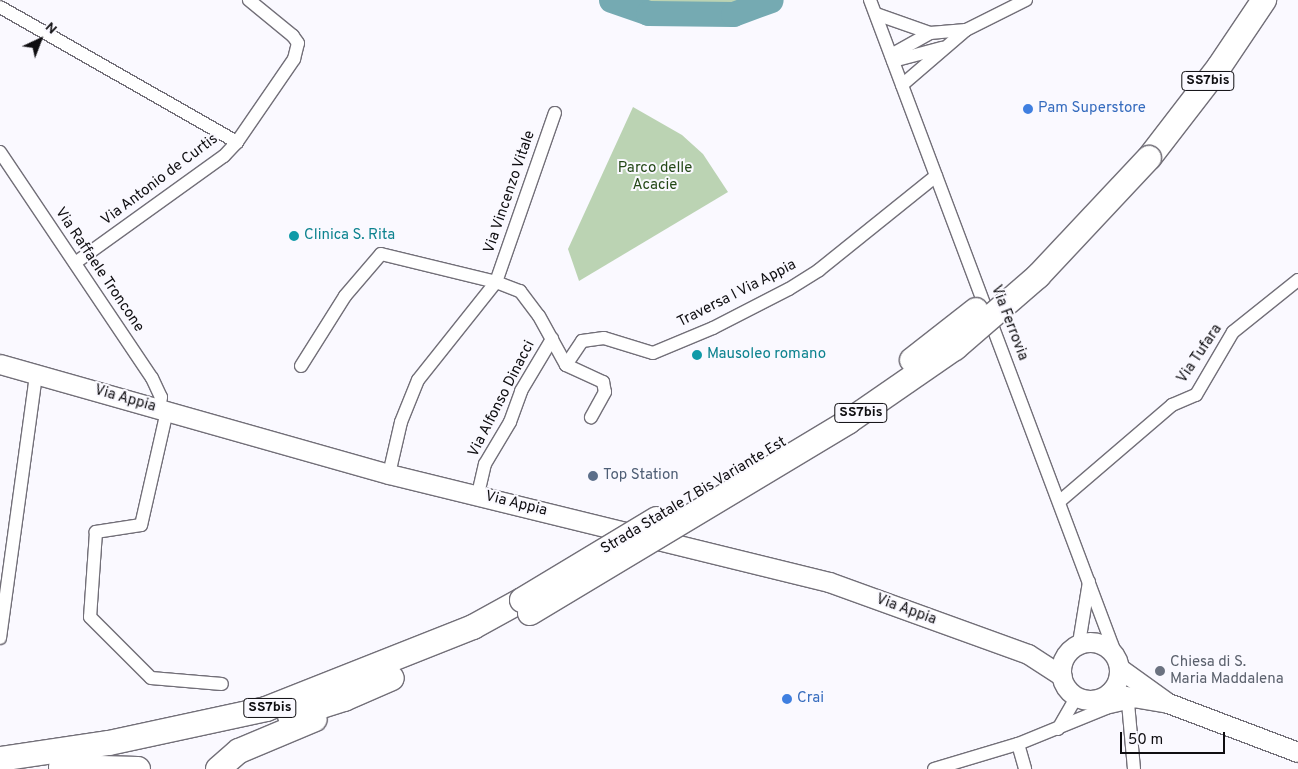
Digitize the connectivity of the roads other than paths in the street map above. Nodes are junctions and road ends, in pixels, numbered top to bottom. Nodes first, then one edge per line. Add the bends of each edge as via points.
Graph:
1 (249, 0) edge
2 (870, 0) edge
3 (1026, 0) edge
4 (1245, 0) edge
5 (1264, 0) edge
6 (0, 7) edge
7 (876, 14) junction
8 (966, 30) junction
9 (930, 33) junction
10 (949, 46) junction
11 (892, 58) junction
12 (902, 85) junction
13 (555, 113) dead end
14 (238, 142) junction
15 (0, 152) edge
16 (1141, 157) junction
17 (936, 176) junction
18 (75, 263) junction
19 (1298, 280) edge
20 (496, 282) junction
21 (552, 339) junction
22 (0, 364) edge
23 (566, 365) junction
24 (301, 366) dead end
25 (36, 374) junction
26 (163, 410) junction
27 (591, 417) dead end
28 (389, 474) junction
29 (478, 494) junction
30 (1060, 501) junction
31 (1090, 580) junction
32 (526, 606) junction
33 (0, 638) edge
34 (1075, 646) junction
35 (1028, 654) junction
36 (1118, 663) junction
37 (1062, 676) junction
38 (222, 684) dead end
39 (1077, 696) junction
40 (344, 699) junction
41 (1108, 701) junction
42 (1137, 701) junction
43 (1168, 703) junction
44 (1058, 730) junction
45 (1018, 744) junction
46 (1298, 752) edge
47 (0, 759) edge
48 (55, 768) edge
49 (138, 769) edge
50 (218, 769) edge
51 (934, 769) edge
52 (1025, 769) edge
53 (1134, 769) edge

1 - 14 street, Via Antonio de Curtis via 293,36 298,50
2 - 7 street, Via Ferrovia
3 - 8 street
4 - 16 highway, Strada Statale 7 Bis Variante Est / SS7bis
5 - 16 highway, Strada Statale 7 Bis Variante Est / SS7bis via 1219,67
6 - 14 street
7 - 9 street
7 - 11 street, Via Ferrovia
8 - 9 street
8 - 10 street
9 - 11 street
10 - 11 street
10 - 12 street
11 - 12 street, Via Ferrovia
12 - 17 street, Via Ferrovia
13 - 20 street, Via Vincenzo Vitale
14 - 18 street, Via Antonio de Curtis via 212,165
15 - 18 street, Via Raffaele Troncone
16 - 32 highway, Strada Statale 7 Bis Variante Est / SS7bis, bridge via 1036,257 912,360
17 - 23 street, Traversa I Via Appia via 819,270 790,289 713,328 653,353 604,338 582,340
17 - 30 street, Via Ferrovia
18 - 26 street, Via Raffaele Troncone via 152,378
19 - 30 street, Via Tufara via 1233,332 1196,395 1172,405
20 - 21 street via 520,291
20 - 24 street via 381,254 345,296
20 - 28 street, Via Vincenzo Vitale via 418,380 401,422
21 - 23 street, Via Alfonso Dinacci
21 - 29 street, Via Alfonso Dinacci via 521,391 510,422 485,464
22 - 25 street, Via Appia
23 - 27 street via 603,382 605,392
25 - 26 street, Via Appia
25 - 33 street
26 - 28 street, Via Appia
26 - 38 street via 141,526 96,532 90,617 151,678
28 - 29 street, Via Appia
29 - 35 street, Via Appia via 829,582
30 - 31 street, Via Ferrovia
31 - 34 street
31 - 36 street, Via Ferrovia
32 - 40 highway, Strada Statale 7 Bis Variante Est / SS7bis via 476,641
32 - 47 highway, Strada Statale 7 Bis Variante Est / SS7bis via 266,709 109,743
34 - 35 street, Via Appia
34 - 36 street via 1088,642 1105,645
34 - 37 street via 1064,657
35 - 37 street, Via Appia
36 - 41 street via 1117,683
36 - 43 street
37 - 39 street via 1064,684
39 - 41 street
39 - 44 street
40 - 48 highway, Strada Statale 7 Bis Variante Est / SS7bis via 249,730
40 - 50 highway via 305,726 240,751
41 - 42 street
41 - 44 street
42 - 43 street
42 - 53 street
43 - 46 street
44 - 45 street
45 - 51 street
45 - 52 street
48 - 49 highway

